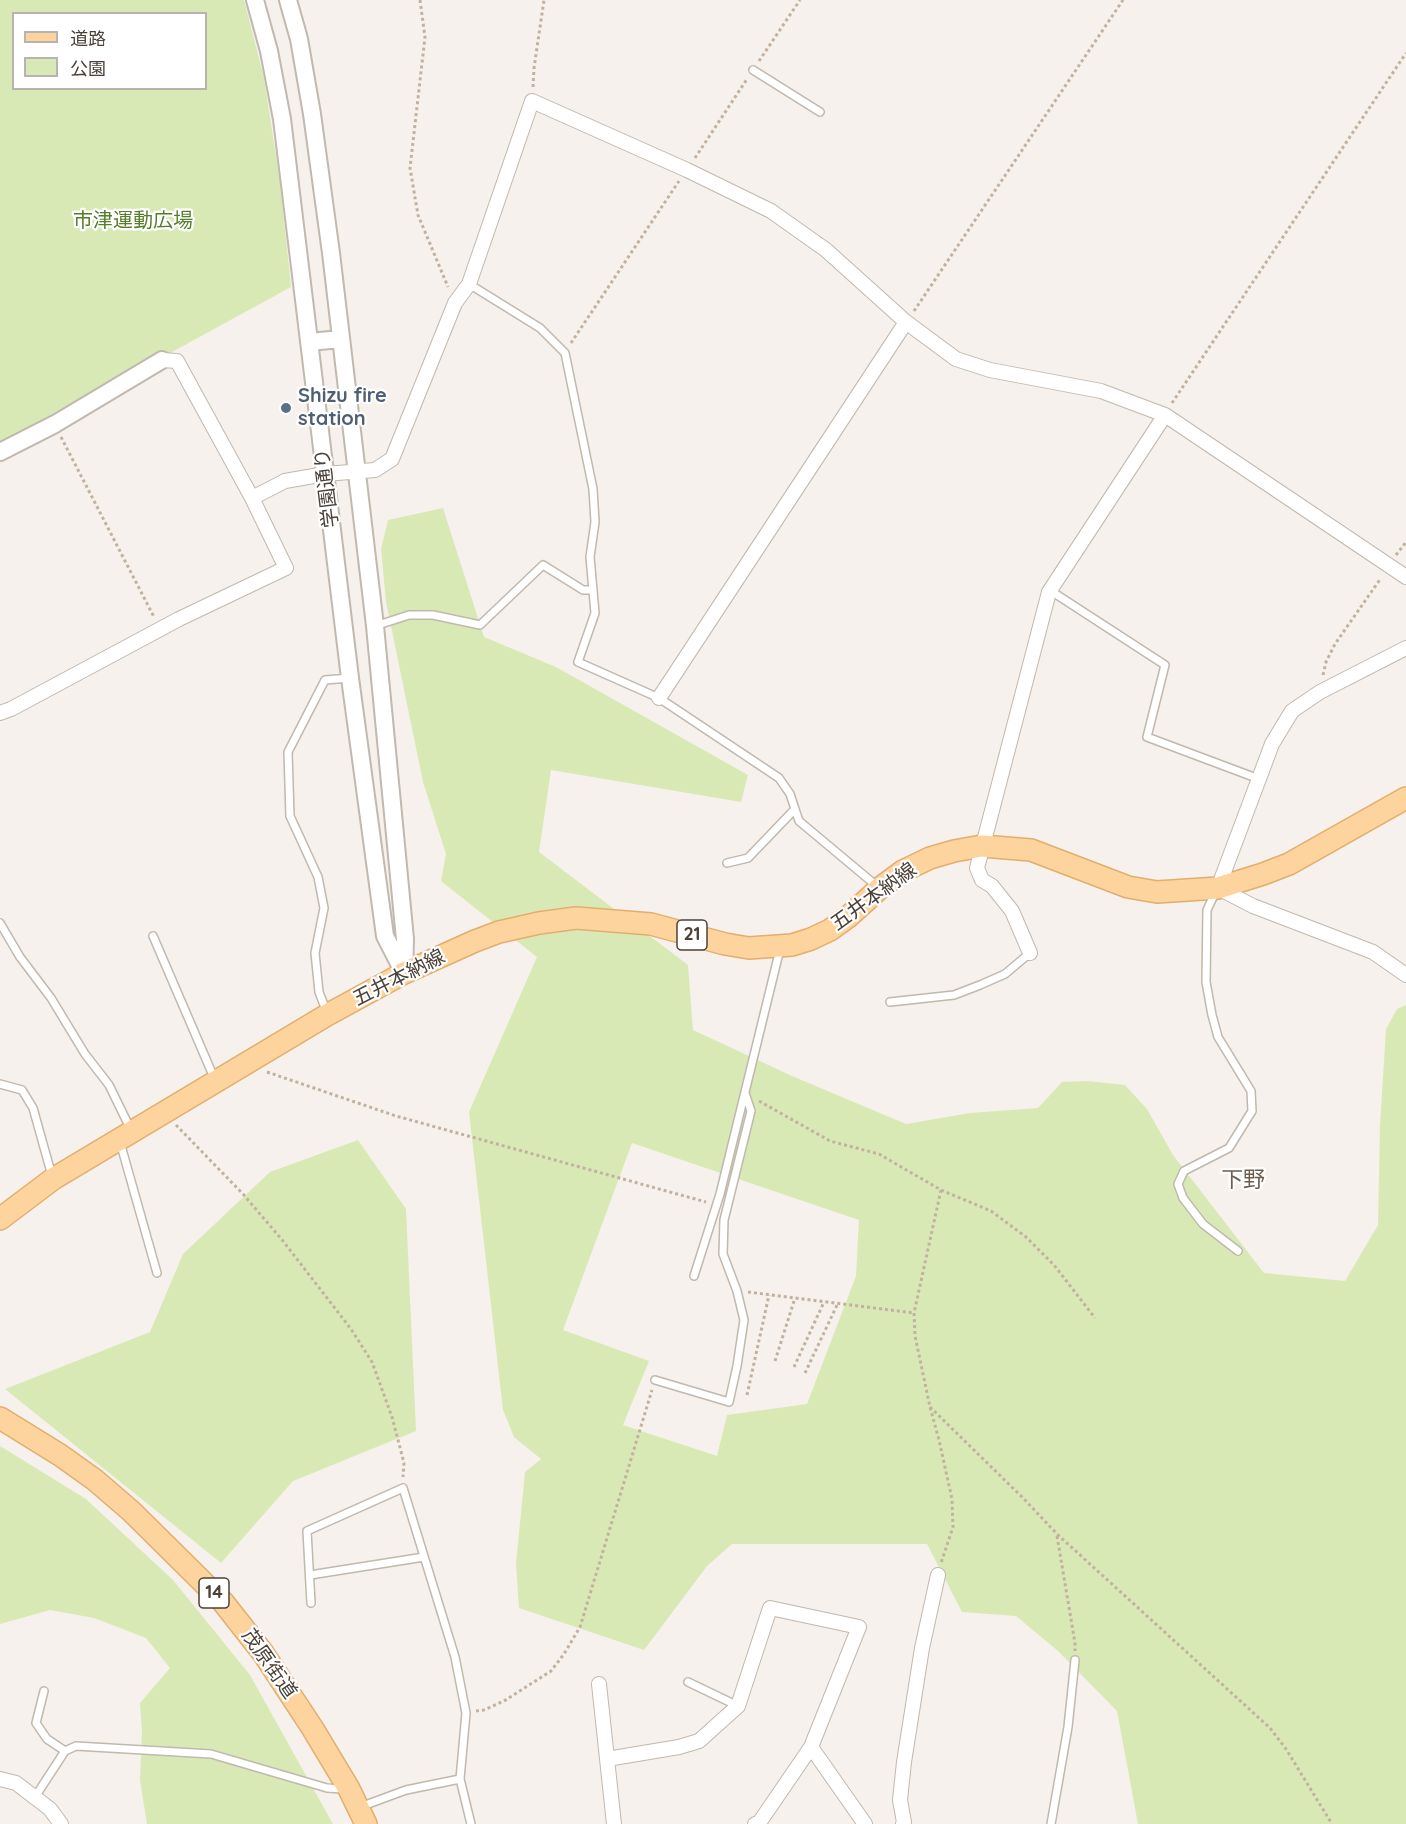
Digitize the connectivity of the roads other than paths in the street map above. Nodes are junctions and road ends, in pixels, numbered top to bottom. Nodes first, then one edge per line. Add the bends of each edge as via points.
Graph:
1 (255, 0) edge
2 (288, 0) edge
3 (753, 70) road end
4 (820, 112) dead end
5 (470, 284) junction
6 (906, 322) junction
7 (341, 339) junction
8 (309, 342) junction
9 (162, 360) joint
10 (1165, 415) junction
11 (0, 452) edge
12 (356, 471) junction
13 (325, 474) junction
14 (252, 498) junction
15 (1406, 577) edge
16 (593, 590) junction
17 (1051, 591) junction
18 (375, 626) junction
19 (1406, 648) edge
20 (350, 678) junction
21 (658, 698) junction
22 (0, 712) edge
23 (1259, 779) junction
24 (1406, 798) edge
25 (795, 809) junction
26 (982, 846) junction
27 (727, 863) dead end
28 (880, 888) junction
29 (1218, 888) junction
30 (0, 923) edge
31 (153, 936) dead end
32 (781, 947) junction
33 (1030, 953) joint
34 (404, 973) junction
35 (1406, 975) edge
36 (890, 1002) dead end
37 (327, 1015) junction
38 (216, 1082) junction
39 (0, 1083) edge
40 (745, 1093) junction
41 (126, 1136) junction
42 (53, 1179) junction
43 (0, 1218) edge
44 (1238, 1251) dead end
45 (157, 1273) dead end
46 (694, 1276) dead end
47 (655, 1380) road end
48 (0, 1418) edge
49 (424, 1557) junction
50 (310, 1575) junction
51 (938, 1575) road end
52 (311, 1603) dead end
53 (1075, 1660) road end
54 (688, 1682) dead end
55 (599, 1684) dead end
56 (44, 1691) dead end
57 (738, 1706) junction
58 (811, 1747) junction
59 (65, 1751) junction
60 (607, 1759) junction
61 (0, 1779) edge
62 (460, 1779) junction
63 (35, 1797) junction
64 (358, 1807) edge
65 (61, 1824) edge
66 (471, 1824) edge
67 (614, 1824) edge
68 (758, 1824) edge
69 (865, 1824) edge
70 (903, 1824) edge
71 (1051, 1824) edge

1 - 8 street, 学園通り via 282,119
2 - 7 street via 312,114
3 - 4 lane
5 - 6 street via 532,101 771,211 826,250
5 - 12 street via 455,303 392,459 375,470
5 - 16 lane via 540,328 565,353 592,489
6 - 10 street via 956,359 990,370 1101,391
6 - 21 street
7 - 8 street
7 - 12 street
8 - 13 street, 学園通り
9 - 11 street
9 - 14 street via 177,361
10 - 15 street
10 - 17 street
12 - 13 street
12 - 18 street
13 - 14 street via 285,481
13 - 20 street, 学園通り
14 - 22 street via 286,568
16 - 18 lane via 583,590 543,565 480,625 433,615 409,615
16 - 21 lane via 595,613 578,662
17 - 23 lane via 1166,665 1147,737
17 - 26 street
18 - 34 street via 405,939
19 - 23 street via 1320,692 1292,711 1272,744
20 - 34 street, 学園通り via 386,936
20 - 37 lane via 325,680 288,753 290,816 318,877 324,908 315,953 319,992
21 - 25 lane via 779,778
23 - 29 street
24 - 29 main road, 五井本納線 / 21 via 1289,864
25 - 27 lane via 748,858
25 - 28 lane via 799,821
26 - 28 main road, 五井本納線 / 21 via 930,858
26 - 29 main road, 五井本納線 / 21 via 1031,850 1128,887 1157,892
26 - 33 street via 976,868 982,880 992,886 1012,911
28 - 32 main road, 五井本納線 / 21 via 830,930
29 - 35 street via 1253,906 1373,952
29 - 44 lane via 1207,910 1206,982 1218,1037 1251,1091 1252,1111 1228,1148 1184,1171 1178,1184 1183,1198 1203,1224
30 - 41 lane via 109,1085
31 - 38 lane
32 - 34 main road, 五井本納線 / 21 via 749,948 651,924 576,918 499,932
32 - 40 lane
33 - 36 lane via 1005,974 980,986 954,995
34 - 37 main road, 五井本納線 / 21
37 - 38 main road, 五井本納線 / 21
38 - 41 main road, 五井本納線 / 21
39 - 42 lane via 22,1090 33,1108
40 - 46 lane via 717,1205
40 - 47 lane via 751,1112 724,1221 723,1254 744,1320 729,1402
41 - 42 main road, 五井本納線 / 21
41 - 45 lane
42 - 43 main road, 五井本納線 / 21
48 - 64 main road, 茂原街道 / 14 via 95,1480 223,1602 263,1653
49 - 50 lane
49 - 50 lane via 403,1488 307,1531
49 - 62 lane via 455,1658 466,1713
50 - 52 lane
51 - 70 street via 904,1762 900,1800
53 - 71 lane
54 - 57 lane
55 - 60 street
56 - 59 lane via 36,1723 47,1739
57 - 58 street via 770,1608 859,1627
57 - 60 street via 699,1741
58 - 68 street
58 - 69 street
59 - 63 lane
59 - 64 lane via 76,1746 211,1754 327,1788
60 - 67 street
61 - 63 street via 16,1783
62 - 64 lane via 406,1790
62 - 66 lane
63 - 65 street

